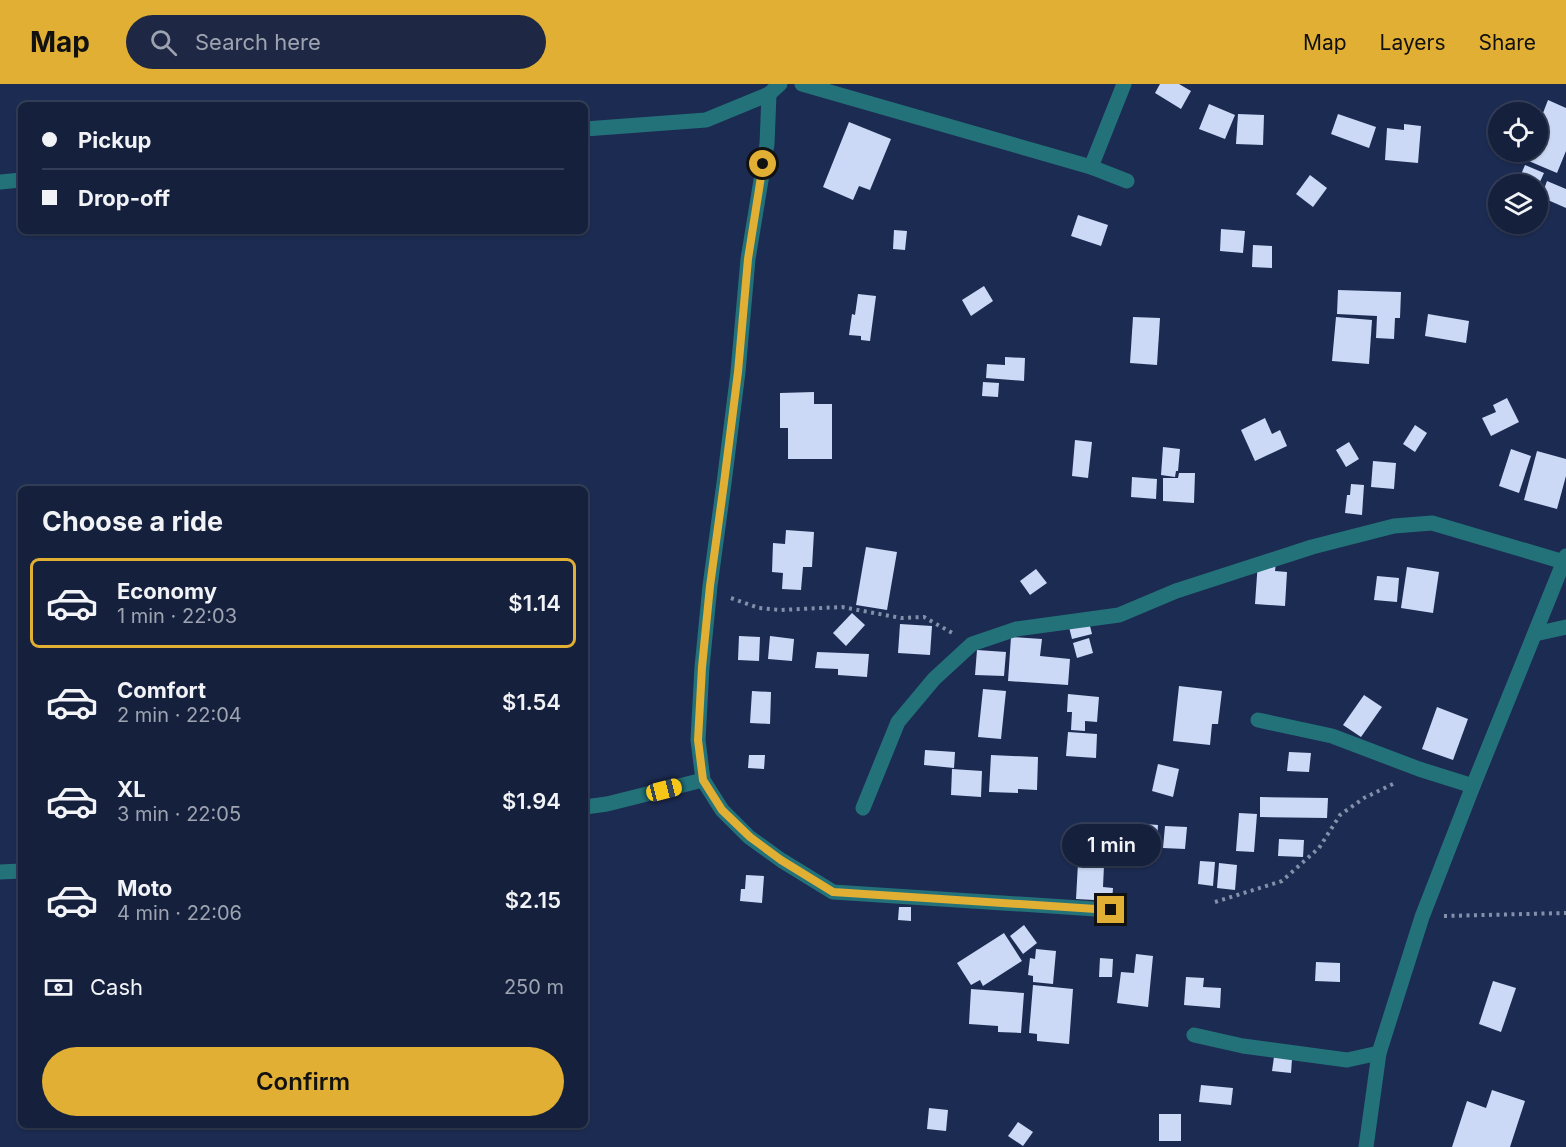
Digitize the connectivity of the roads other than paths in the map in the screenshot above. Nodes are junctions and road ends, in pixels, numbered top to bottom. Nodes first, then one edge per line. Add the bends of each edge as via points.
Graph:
1 (802, 84) edge
2 (1124, 84) edge
3 (774, 89) edge
4 (588, 129) edge
5 (1091, 168) junction
6 (18, 180) edge
7 (1127, 181) dead end
8 (0, 182) edge
9 (1565, 559) edge
10 (1566, 627) edge
11 (1535, 634) junction
12 (1258, 720) dead end
13 (703, 780) junction
14 (1473, 786) junction
15 (588, 807) edge
16 (863, 808) dead end
17 (18, 871) edge
18 (0, 872) edge
19 (1111, 910) dead end
20 (1194, 1035) dead end
21 (1379, 1053) junction
22 (1366, 1147) edge

1 - 5 street
2 - 5 street
3 - 4 street via 706,120
3 - 13 street via 748,259 738,372 710,586 698,740
5 - 7 street
6 - 8 street
9 - 11 street
9 - 16 street via 1432,524 1394,526 1312,547 1176,591 1119,615 1016,629 972,644 934,679 898,722
10 - 11 street
11 - 14 street
12 - 14 street via 1332,736
13 - 15 street
13 - 19 street via 722,810 750,837 833,892
14 - 21 street via 1422,917
17 - 18 street
20 - 21 street via 1347,1060
21 - 22 street

